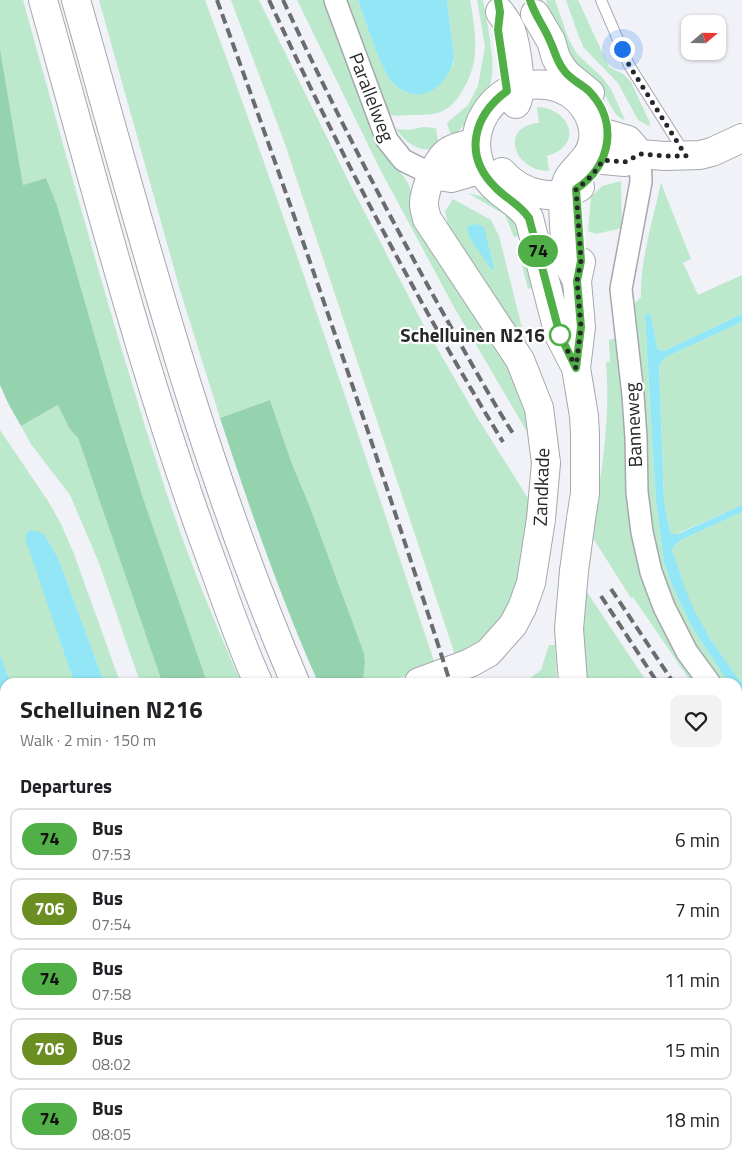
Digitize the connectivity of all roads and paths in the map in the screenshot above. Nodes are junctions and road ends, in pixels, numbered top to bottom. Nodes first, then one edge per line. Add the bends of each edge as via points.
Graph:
1 (43, 0) edge
2 (76, 0) edge
3 (335, 0) edge
4 (601, 0) edge
5 (499, 6) edge
6 (533, 7) edge
7 (559, 81) junction
8 (513, 89) junction
9 (742, 138) edge
10 (601, 141) junction
11 (475, 142) junction
12 (640, 154) junction
13 (686, 156) junction
14 (489, 168) junction
15 (433, 174) junction
16 (570, 192) junction
17 (576, 368) junction
18 (256, 678) edge
19 (293, 678) edge
20 (430, 678) edge
21 (573, 678) edge
22 (706, 678) edge

1 - 18 main road via 160,414 198,527
2 - 19 main road via 191,403 229,516
3 - 15 street, Parallelweg via 387,140 403,160
4 - 13 lane via 629,65
5 - 8 main road via 498,30
6 - 7 main road via 551,41
7 - 8 main road
7 - 10 main road via 589,91 605,118
8 - 11 main road via 498,98 483,116
8 - 14 main road via 520,97 494,130
9 - 13 main road via 712,152
10 - 12 main road via 625,162
10 - 16 main road via 595,173
11 - 14 main road via 477,156
11 - 15 main road, Zandkade via 449,151
12 - 13 main road
12 - 22 street, Banneweg via 641,188 621,289 633,395 642,532 651,572 664,607 687,652
14 - 15 main road via 452,178
14 - 16 main road via 531,192 554,196
14 - 17 main road via 488,180 529,218 560,335
15 - 20 main road, Zandkade, bridge via 424,205 428,219 520,360 539,408 546,463 531,583 513,625 488,653
16 - 17 main road via 581,261 577,281 581,327
17 - 21 main road, bridge via 584,416 585,493 569,629

